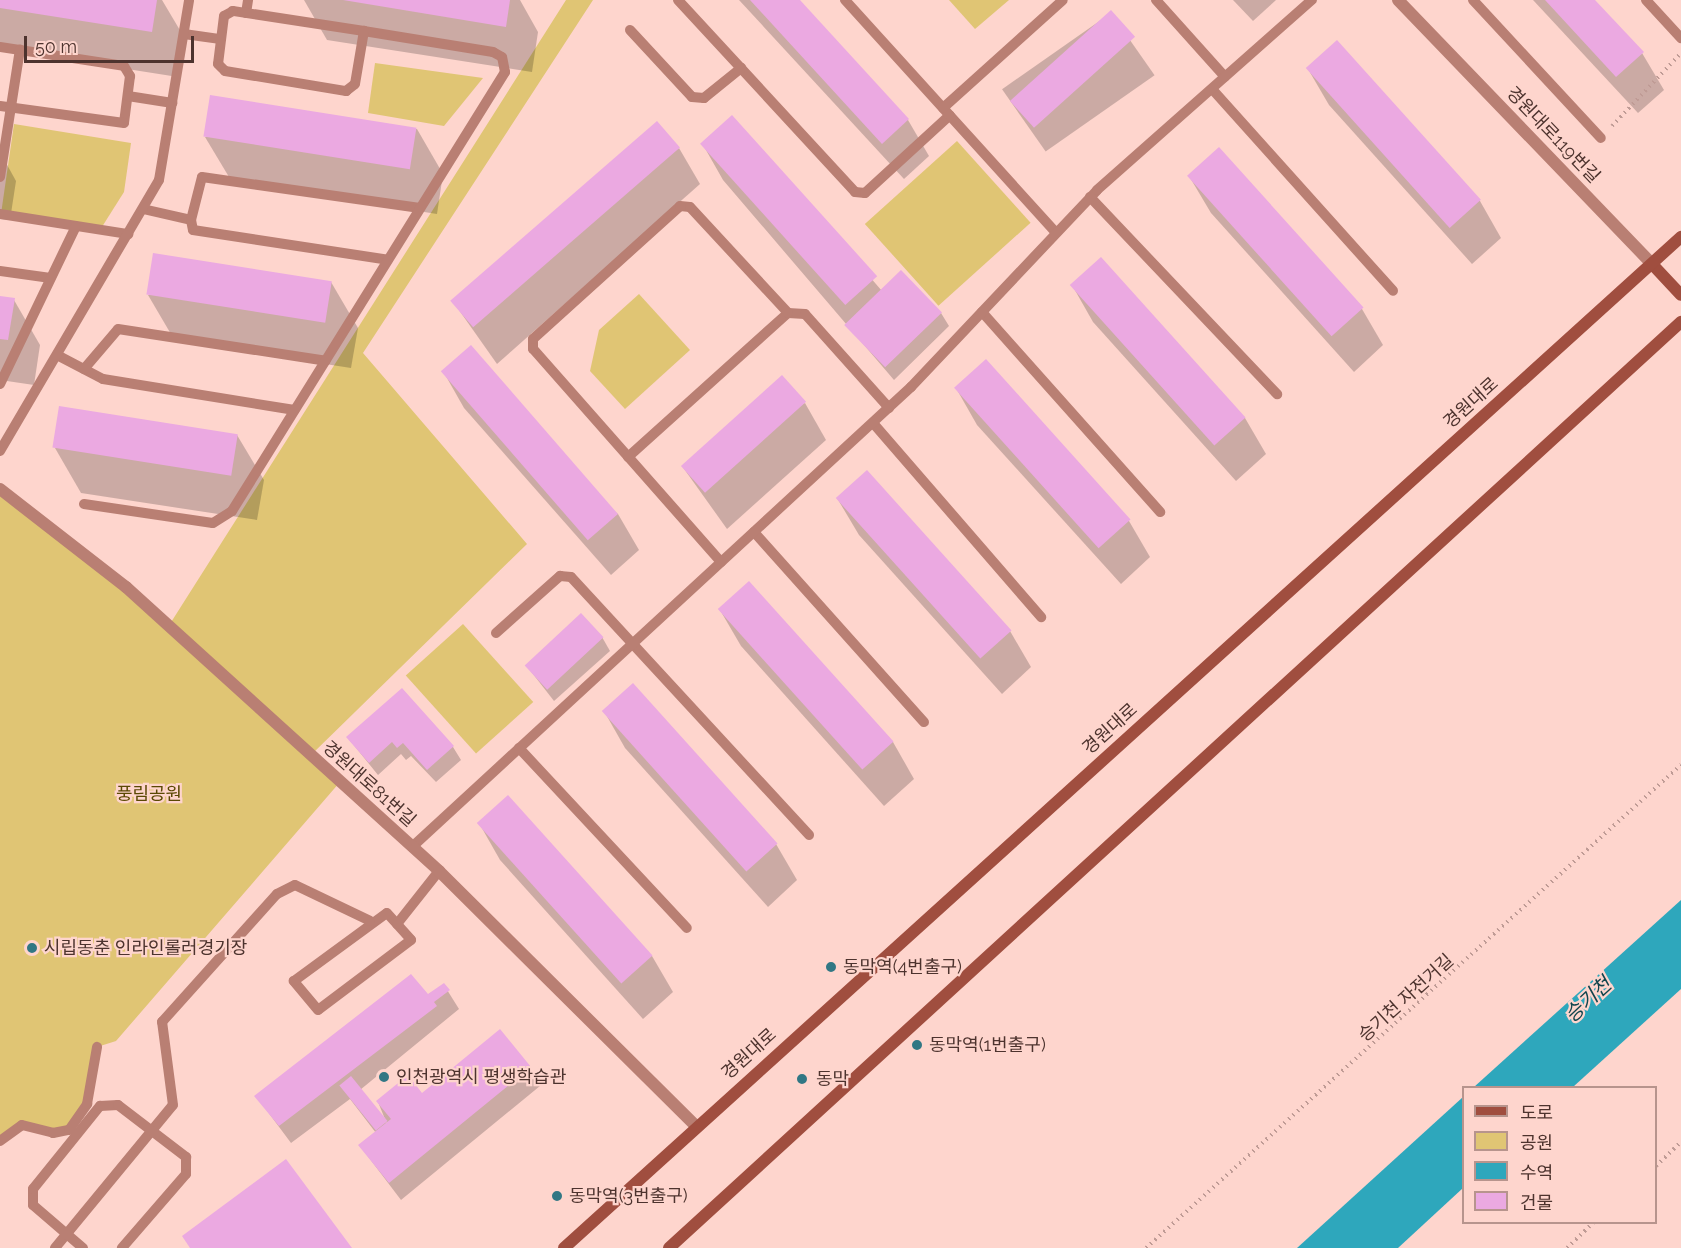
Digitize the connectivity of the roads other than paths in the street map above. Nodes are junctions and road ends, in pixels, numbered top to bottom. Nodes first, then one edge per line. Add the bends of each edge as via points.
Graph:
1 (189, 0) edge
2 (248, 0) edge
3 (678, 0) edge
4 (845, 0) edge
5 (1063, 0) edge
6 (1156, 0) edge
7 (1312, 0) edge
8 (1398, 0) edge
9 (1473, 0) edge
10 (1646, 0) edge
11 (246, 13) junction
12 (630, 30) dead end
13 (364, 32) junction
14 (184, 34) junction
15 (1681, 38) edge
16 (221, 39) junction
17 (0, 46) edge
18 (20, 50) junction
19 (741, 69) junction
20 (1225, 77) junction
21 (1212, 89) junction
22 (128, 96) junction
23 (172, 103) junction
24 (5, 107) edge
25 (947, 111) junction
26 (1601, 138) road end
27 (0, 177) edge
28 (1090, 197) junction
29 (142, 208) junction
30 (420, 208) junction
31 (0, 214) edge
32 (191, 220) junction
33 (76, 226) junction
34 (1056, 233) junction
35 (128, 234) junction
36 (1681, 237) edge
37 (388, 260) junction
38 (1652, 264) junction
39 (0, 271) edge
40 (51, 278) junction
41 (1393, 291) dead end
42 (1681, 295) edge
43 (982, 312) junction
44 (788, 313) junction
45 (1681, 322) edge
46 (57, 355) junction
47 (326, 361) junction
48 (84, 369) junction
49 (0, 384) edge
50 (1277, 394) dead end
51 (889, 408) junction
52 (295, 410) junction
53 (873, 423) junction
54 (0, 451) edge
55 (628, 457) junction
56 (0, 489) edge
57 (84, 504) dead end
58 (1160, 512) dead end
59 (754, 532) junction
60 (721, 562) junction
61 (1041, 617) dead end
62 (496, 633) dead end
63 (633, 643) junction
64 (924, 722) dead end
65 (519, 748) junction
66 (809, 835) dead end
67 (412, 847) junction
68 (439, 871) junction
69 (370, 921) junction
70 (397, 924) junction
71 (687, 928) dead end
72 (97, 1047) dead end
73 (696, 1126) junction
74 (151, 1130) junction
75 (0, 1141) edge
76 (66, 1234) junction
77 (55, 1248) edge
78 (83, 1248) edge
79 (122, 1248) edge
80 (564, 1248) edge
81 (669, 1248) edge

1 - 14 lane
2 - 11 lane
3 - 19 lane
4 - 25 lane
5 - 25 lane
6 - 20 lane
7 - 20 lane
8 - 38 street, 경원대로119번길
9 - 26 lane
10 - 15 lane
11 - 13 lane
11 - 16 lane via 224,16
12 - 19 lane via 692,97 704,98
13 - 16 lane via 355,84 346,91 225,70 218,64
13 - 30 lane via 502,57 505,72
14 - 16 lane
14 - 23 lane
17 - 18 lane
18 - 22 lane via 124,66 130,76
18 - 24 lane
19 - 25 lane via 855,192 865,193
20 - 21 lane
21 - 28 lane
21 - 41 lane
22 - 23 lane
22 - 24 lane via 124,123
23 - 29 lane via 159,180
24 - 27 lane
25 - 34 lane
28 - 34 lane
28 - 50 lane
29 - 32 lane
29 - 35 lane
30 - 32 lane via 201,177
30 - 37 lane
31 - 33 lane
32 - 37 lane via 193,230
33 - 35 lane
33 - 40 lane
34 - 43 lane
35 - 46 lane
36 - 38 main road, 경원대로
37 - 47 lane
38 - 42 main road, 경원대로119번길
38 - 73 main road, 경원대로
39 - 40 lane
40 - 49 lane
43 - 51 lane
43 - 58 lane
44 - 51 lane via 805,314
44 - 55 lane
44 - 55 lane via 690,207 680,206 533,339 533,349
45 - 81 main road
46 - 48 lane
46 - 54 lane
47 - 48 lane via 118,328
47 - 52 lane
48 - 52 lane via 103,379
51 - 53 lane
52 - 57 lane via 232,511 213,523
53 - 59 lane
53 - 61 lane
55 - 60 lane
56 - 67 street, 경원대로81번길 via 126,588
59 - 60 lane
59 - 64 lane
60 - 63 lane
62 - 63 lane via 560,576 571,577
63 - 65 lane
63 - 66 lane
65 - 67 lane
65 - 71 lane
67 - 68 street, 경원대로81번길
68 - 70 lane
68 - 73 street, 경원대로81번길
69 - 70 lane via 387,913
69 - 70 lane via 294,981 318,1010 411,940
69 - 74 lane via 295,885 277,894 162,1022 173,1105
72 - 75 lane via 87,1104 69,1130 53,1132 22,1125
73 - 80 main road, 경원대로
74 - 76 lane
74 - 76 lane via 118,1105 100,1106 33,1189 33,1205
74 - 79 lane via 186,1157 186,1174
76 - 77 lane
76 - 78 lane

